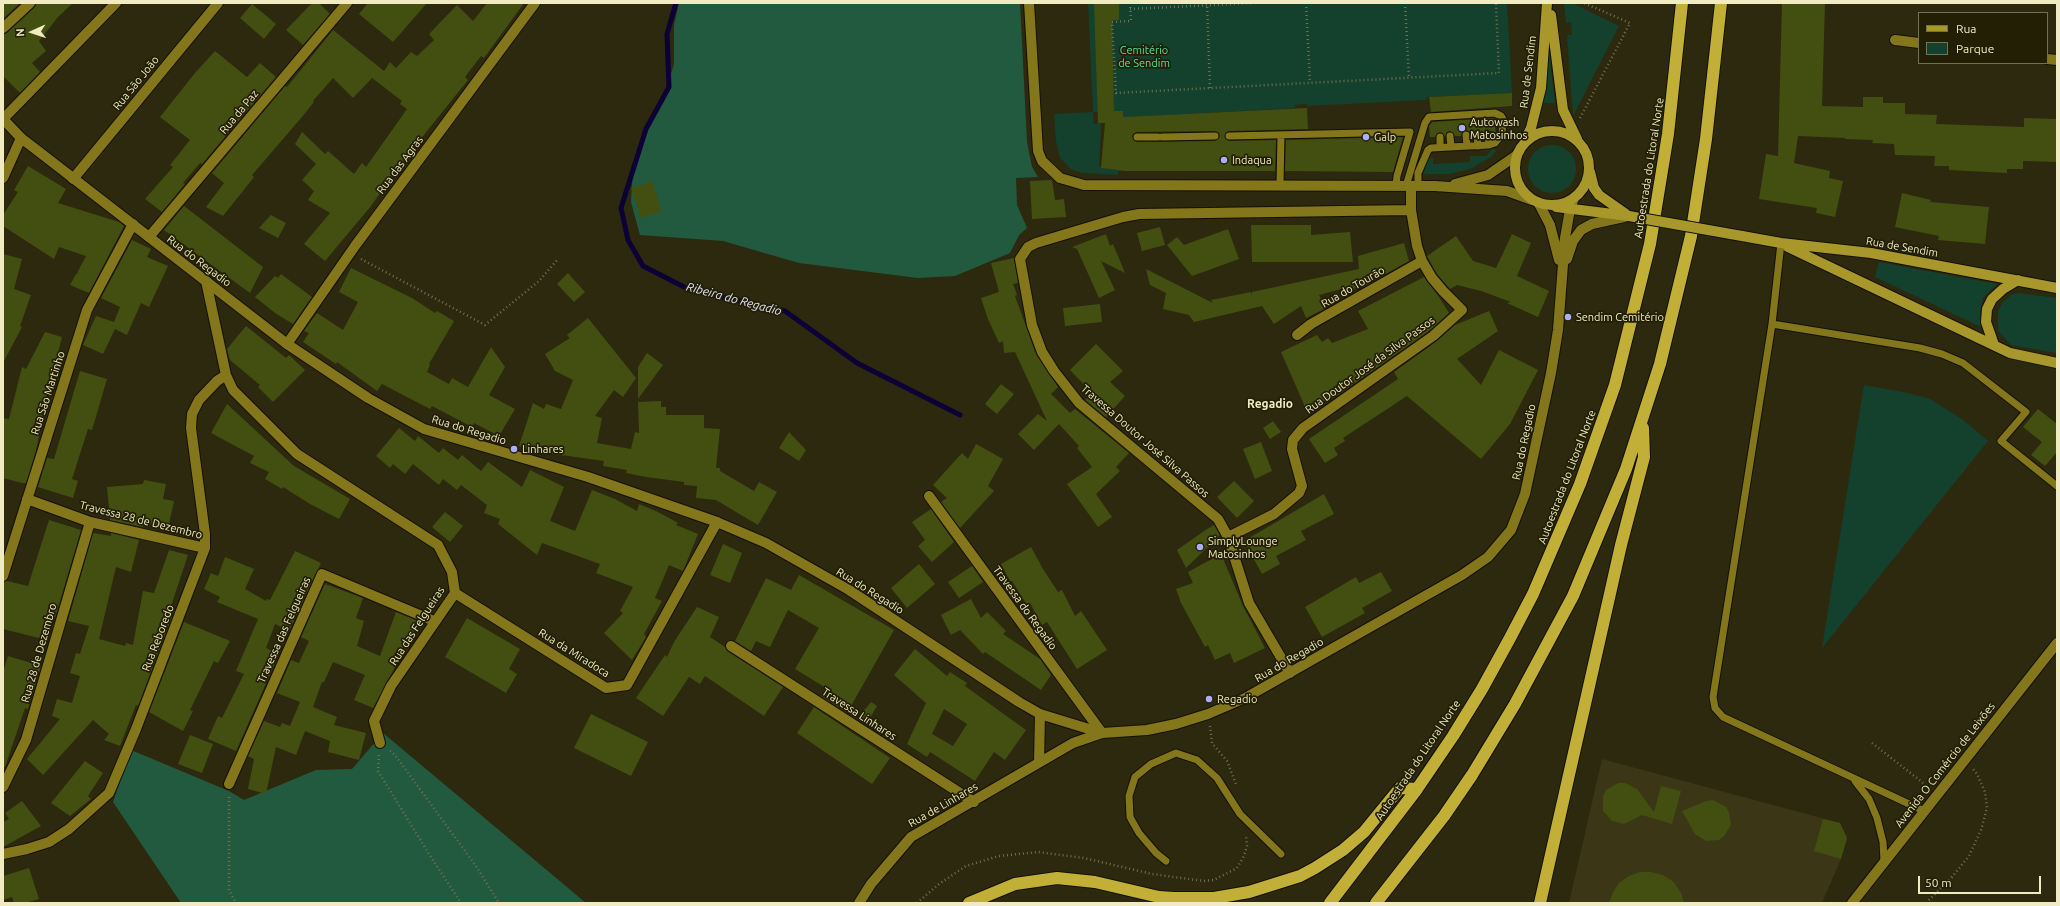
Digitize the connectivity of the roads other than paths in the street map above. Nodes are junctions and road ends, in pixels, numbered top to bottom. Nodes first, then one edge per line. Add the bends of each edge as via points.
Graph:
1 (30, 3) edge
2 (116, 3) edge
3 (218, 3) edge
4 (347, 3) edge
5 (535, 3) edge
6 (1029, 3) edge
7 (1549, 3) edge
8 (1681, 3) edge
9 (1721, 3) edge
10 (3, 28) edge
11 (1895, 40) dead end
12 (1918, 42) edge
13 (3, 119) edge
14 (1281, 134) junction
15 (1466, 135) dead end
16 (1477, 135) dead end
17 (1488, 135) dead end
18 (1215, 136) dead end
19 (1229, 136) dead end
20 (1450, 136) dead end
21 (1575, 136) junction
22 (1137, 137) dead end
23 (1440, 137) dead end
24 (21, 138) junction
25 (1524, 142) junction
26 (1489, 145) junction
27 (1466, 146) junction
28 (1478, 146) junction
29 (1440, 147) junction
30 (1451, 147) junction
31 (1517, 155) junction
32 (1589, 169) junction
33 (3, 178) edge
34 (73, 179) junction
35 (1280, 185) junction
36 (1408, 186) junction
37 (1436, 186) junction
38 (1574, 198) junction
39 (1539, 202) junction
40 (1570, 209) junction
41 (1411, 210) junction
42 (1629, 216) junction
43 (133, 224) junction
44 (149, 237) junction
45 (1781, 243) junction
46 (1422, 261) junction
47 (1561, 277) junction
48 (2018, 280) junction
49 (206, 281) junction
50 (2057, 288) edge
51 (1772, 324) junction
52 (1297, 335) dead end
53 (287, 344) junction
54 (1994, 345) junction
55 (2057, 363) edge
56 (226, 375) junction
57 (1643, 419) junction
58 (2057, 486) edge
59 (929, 496) dead end
60 (27, 498) junction
61 (90, 522) junction
62 (717, 522) junction
63 (1228, 537) junction
64 (205, 548) junction
65 (3, 576) edge
66 (455, 593) junction
67 (434, 621) junction
68 (2057, 643) edge
69 (731, 646) dead end
70 (1290, 673) junction
71 (1040, 714) junction
72 (1102, 733) junction
73 (380, 743) road end
74 (1039, 762) junction
75 (1852, 778) junction
76 (229, 784) road end
77 (3, 787) edge
78 (1417, 789) junction
79 (974, 802) junction
80 (1924, 811) junction
81 (3, 854) edge
82 (1281, 854) dead end
83 (1166, 861) dead end
84 (1884, 861) junction
85 (858, 903) edge
86 (969, 903) edge
87 (1330, 903) edge
88 (1376, 903) edge
89 (1540, 903) edge
90 (1852, 903) edge

1 - 10 street
2 - 13 street
3 - 34 street, Rua São João
4 - 44 street, Rua da Paz
5 - 53 street, Rua das Agras via 350,253
6 - 35 street via 1038,150 1042,161 1060,178 1084,185
7 - 21 main road, Rua de Sendim via 1560,95 1563,110
7 - 25 main road, Rua de Sendim via 1541,88 1532,128
8 - 78 highway, Autoestrada do Litoral Norte via 1663,172 1650,244 1624,352 1593,450 1557,541 1510,638 1453,736
9 - 57 highway via 1706,139 1690,236 1666,343
11 - 12 street
13 - 24 street, Rua do Regadio
14 - 19 lane
14 - 35 lane
14 - 36 lane via 1410,132 1397,176
15 - 27 lane
16 - 28 lane
17 - 26 lane
18 - 22 lane
20 - 30 lane
21 - 25 main road via 1556,130 1544,131
21 - 32 main road via 1584,148
23 - 29 lane
24 - 33 street
24 - 34 street, Rua do Regadio
25 - 31 main road
26 - 28 lane
26 - 36 lane via 1495,143 1502,134 1503,119 1498,114 1466,118 1429,117 1425,123
27 - 28 lane
27 - 30 lane
29 - 30 lane
29 - 36 lane via 1431,148 1424,154 1418,173
31 - 37 street via 1497,170 1477,179
31 - 39 main road via 1514,165 1517,180 1524,193
32 - 38 main road via 1588,180
32 - 42 main road, Rua de Sendim via 1594,188 1599,195
34 - 43 street, Rua do Regadio
35 - 36 street
36 - 37 street
36 - 41 street, Rua Doutor José da Silva Passos
37 - 39 street via 1507,192
38 - 39 main road via 1562,204
38 - 40 street, Rua do Regadio
39 - 40 main road, Rua de Sendim
39 - 47 street, Rua do Regadio via 1554,234
40 - 42 main road, Rua de Sendim
40 - 47 street, Rua do Regadio
41 - 46 street, Rua Doutor José da Silva Passos
41 - 63 street, Travessa Doutor José Silva Passos via 1139,214 1036,243 1023,251 1020,259 1032,325 1042,352 1054,371 1079,404 1218,518
42 - 45 main road, Rua de Sendim, bridge
42 - 47 street, Rua do Regadio via 1592,224 1581,230 1573,241
43 - 44 street, Rua do Regadio
43 - 60 street, Rua São Martinho via 87,310
44 - 49 street, Rua do Regadio
45 - 48 main road, Rua de Sendim via 1871,252
45 - 51 lane
45 - 54 main road, Rua de Sendim
46 - 52 street, Rua do Tourão via 1311,324
46 - 63 street, Rua Doutor José da Silva Passos via 1443,292 1462,310 1433,336 1303,428 1293,440 1292,448 1302,486 1299,493 1274,514
47 - 70 street, Rua do Regadio via 1558,330 1551,373 1525,494 1511,530 1488,557 1462,574
48 - 50 main road, Rua de Sendim
48 - 54 main road via 1992,299 1987,310 1986,322
49 - 53 street, Rua do Regadio
49 - 56 street, Rua das Felgueiras
51 - 58 lane via 1920,348 1963,363 2026,412 2001,441
51 - 75 lane via 1713,702 1723,717
53 - 62 street, Rua do Regadio via 368,398 424,429 588,477
54 - 55 main road, Rua de Sendim via 2010,354
56 - 64 street, Rua Reboredo via 199,400 192,414 191,428
56 - 66 street, Rua das Felgueiras via 233,390 298,454 438,545 452,572
57 - 88 highway via 1626,469 1573,596 1543,654 1469,780
57 - 89 highway via 1644,457 1621,545
59 - 72 street, Travessa do Regadio
60 - 61 street, Travessa 28 de Dezembro
60 - 65 street, Rua São Martinho
61 - 64 street, Travessa 28 de Dezembro
61 - 77 street, Rua 28 de Dezembro via 26,740
62 - 66 street, Rua da Miradoca via 627,685 606,688
62 - 71 street, Rua do Regadio via 766,543 848,590
63 - 70 street, Travessa Doutor José Silva Passos via 1249,603
64 - 81 street, Rua Reboredo via 109,793 69,829 49,842 27,850
66 - 67 street, Rua das Felgueiras
67 - 73 street, Rua das Felgueiras via 391,686 374,721
67 - 76 street, Travessa das Felgueiras via 322,574
68 - 80 street, Avenida O Comércio de Leixões
69 - 79 street, Travessa Linhares
70 - 72 street, Rua do Regadio via 1245,698 1208,714 1147,730
71 - 72 street, Rua do Regadio
71 - 74 street
72 - 74 street, Rua de Linhares via 1073,743
74 - 79 street, Rua de Linhares
75 - 80 lane
75 - 84 lane via 1869,799 1875,814 1883,842
78 - 86 highway via 1400,788 1364,832 1343,850 1315,868 1300,876 1249,892 1214,898 1174,898 1153,896 1095,882 1057,878 1015,884
78 - 87 highway, Autoestrada do Litoral Norte
79 - 85 street, Rua de Linhares via 911,837
80 - 84 street, Avenida O Comércio de Leixões
82 - 83 lane via 1240,814 1217,778 1196,760 1176,753 1151,764 1135,777 1129,796 1130,817 1138,833
84 - 90 street, Avenida O Comércio de Leixões

